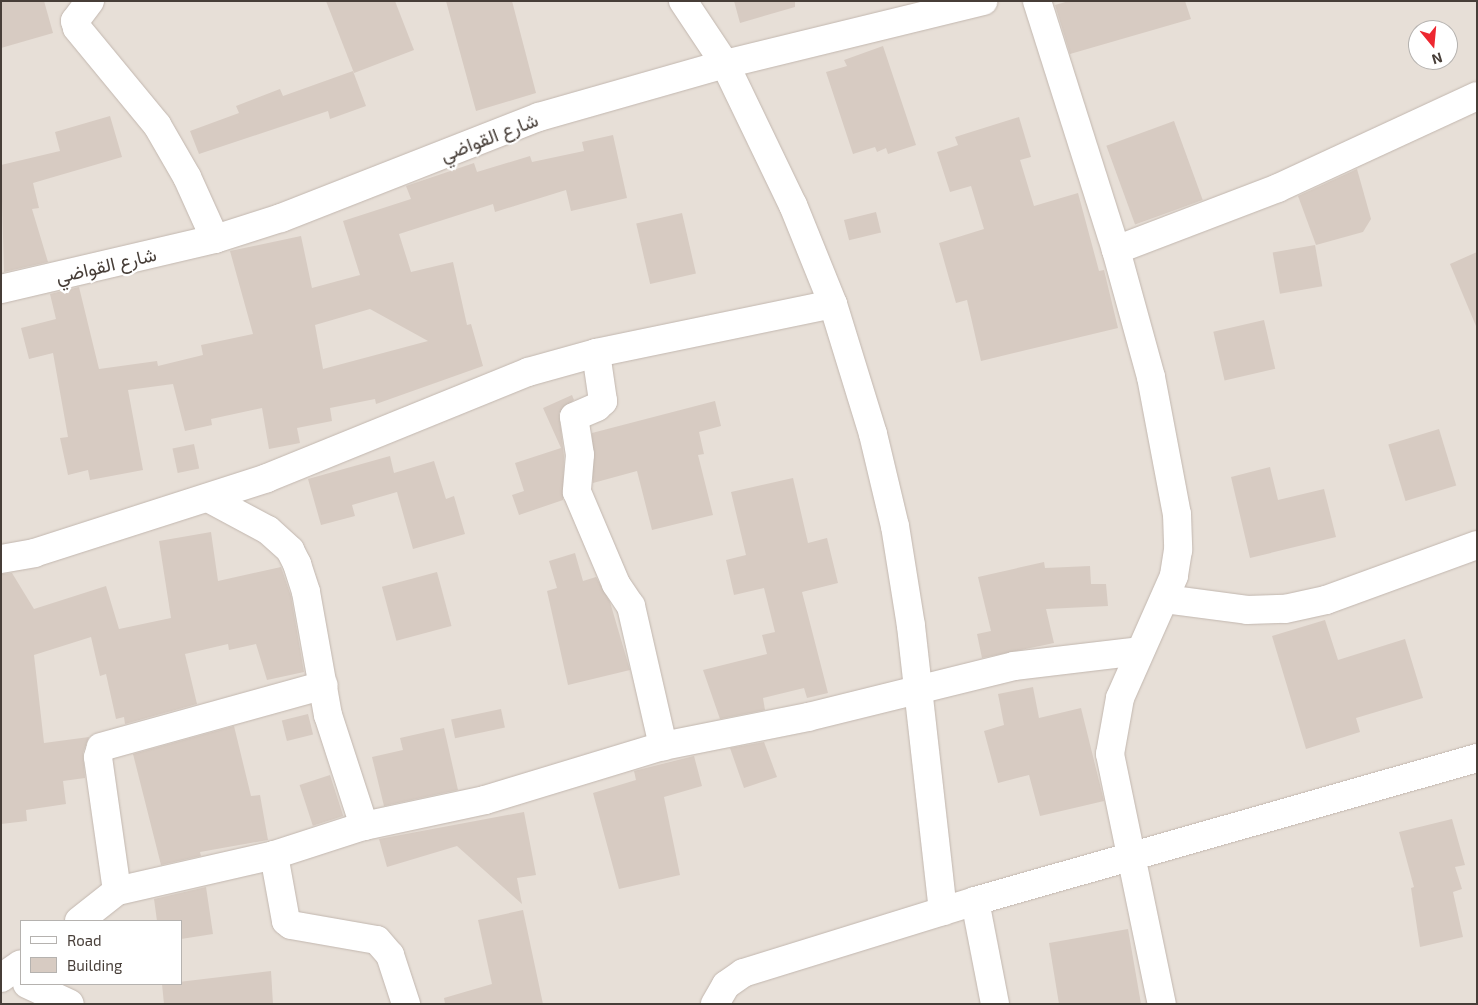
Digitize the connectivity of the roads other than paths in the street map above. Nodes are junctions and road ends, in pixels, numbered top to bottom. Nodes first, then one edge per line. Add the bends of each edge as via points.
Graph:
1 (90, 1) edge
2 (682, 1) edge
3 (983, 1) edge
4 (1037, 1) edge
5 (725, 64) junction
6 (1477, 96) edge
7 (215, 239) junction
8 (1116, 250) junction
9 (1, 289) edge
10 (833, 304) junction
11 (596, 353) junction
12 (208, 498) junction
13 (1477, 546) edge
14 (1, 559) edge
15 (1165, 599) junction
16 (1138, 651) junction
17 (324, 685) junction
18 (917, 691) junction
19 (663, 746) junction
20 (1477, 758) edge
21 (364, 826) junction
22 (274, 855) junction
23 (1130, 859) junction
24 (117, 891) junction
25 (975, 901) junction
26 (943, 911) junction
27 (80, 920) edge
28 (31, 985) edge
29 (70, 1004) edge
30 (406, 1004) edge
31 (715, 1004) edge
32 (995, 1004) edge
33 (1162, 1004) edge

1 - 7 street via 75,21 77,28 157,124 187,177
2 - 5 street
3 - 5 street, شارع القواضي
4 - 8 street
5 - 7 street, شارع القواضي via 539,117 281,218
5 - 10 street via 794,206
6 - 8 street via 1269,192
7 - 9 street, شارع القواضي
8 - 15 street via 1151,378 1177,514 1178,550
10 - 11 street
10 - 18 street via 873,434 894,526
11 - 12 street via 477,391 323,457
11 - 19 street via 603,401 574,417 580,455 577,492 616,584 631,606
12 - 14 street via 34,553
12 - 17 street via 268,530 290,550 306,592
13 - 15 street via 1326,600 1285,609 1247,610
15 - 16 street
16 - 18 street via 1014,666
16 - 23 street via 1120,698 1110,754
17 - 21 street via 328,715
17 - 24 street via 100,747 98,756
18 - 19 street
18 - 26 street
19 - 21 street via 485,800
20 - 23 street
21 - 22 street
22 - 24 street
22 - 30 street via 286,921 291,925 377,940 390,955
23 - 25 street
23 - 33 street
24 - 27 street
25 - 26 street
25 - 32 street
26 - 31 street via 743,973 726,985
28 - 29 street

